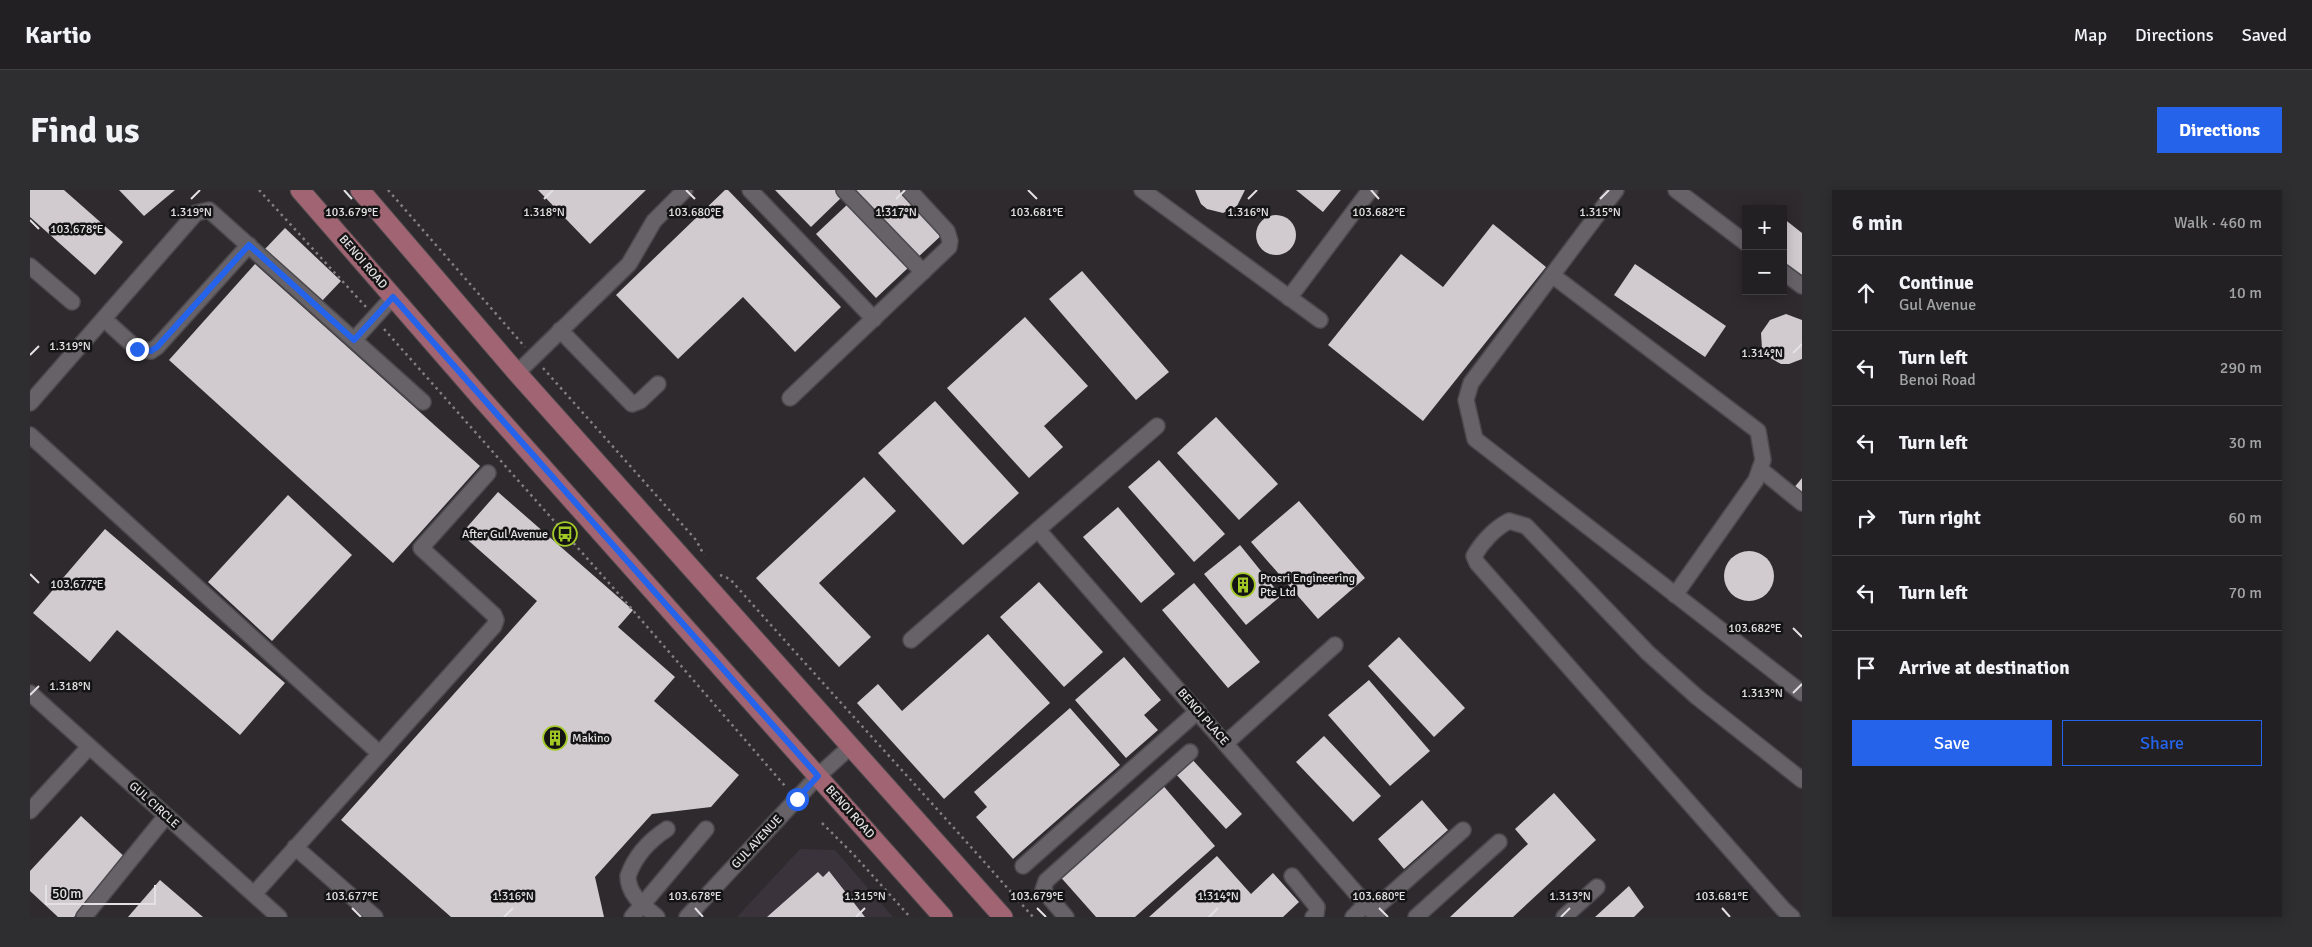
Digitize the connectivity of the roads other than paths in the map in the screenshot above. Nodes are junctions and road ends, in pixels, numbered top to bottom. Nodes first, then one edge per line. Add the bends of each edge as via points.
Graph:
1 (300, 190) edge
2 (360, 190) edge
3 (685, 190) edge
4 (750, 190) edge
5 (844, 190) edge
6 (909, 190) edge
7 (1142, 190) edge
8 (1370, 190) edge
9 (1616, 190) edge
10 (1676, 190) edge
11 (1742, 240) edge
12 (249, 245) junction
13 (30, 266) edge
14 (923, 272) junction
15 (1787, 275) edge
16 (1552, 276) junction
17 (1802, 286) edge
18 (393, 297) junction
19 (1289, 298) junction
20 (72, 302) dead end
21 (104, 319) junction
22 (874, 319) junction
23 (1320, 320) dead end
24 (560, 330) junction
25 (354, 340) junction
26 (518, 372) junction
27 (658, 384) dead end
28 (790, 398) dead end
29 (423, 402) dead end
30 (30, 403) edge
31 (1157, 426) dead end
32 (30, 435) edge
33 (1760, 469) junction
34 (488, 473) dead end
35 (1802, 503) edge
36 (1038, 530) junction
37 (1675, 595) junction
38 (911, 640) dead end
39 (1335, 645) dead end
40 (30, 693) edge
41 (1802, 693) edge
42 (1198, 711) junction
43 (1226, 743) junction
44 (89, 747) junction
45 (850, 747) junction
46 (1190, 752) dead end
47 (379, 753) junction
48 (818, 776) junction
49 (1802, 780) edge
50 (30, 811) edge
51 (166, 816) junction
52 (667, 829) dead end
53 (706, 829) dead end
54 (1462, 830) dead end
55 (1499, 842) dead end
56 (295, 847) junction
57 (1022, 866) dead end
58 (1292, 876) dead end
59 (1597, 887) dead end
60 (254, 894) junction
61 (642, 904) junction
62 (1371, 911) edge
63 (84, 917) edge
64 (279, 917) edge
65 (375, 917) edge
66 (632, 917) edge
67 (657, 917) edge
68 (687, 917) edge
69 (943, 917) edge
70 (1003, 917) edge
71 (1066, 917) edge
72 (1313, 917) edge
73 (1352, 917) edge
74 (1416, 917) edge
75 (1564, 917) edge
76 (1792, 917) edge

1 - 18 main road, BENOI ROAD
2 - 26 main road
3 - 24 street via 654,221 629,264
4 - 22 street
5 - 14 street
6 - 14 street via 950,236 949,247
7 - 19 street
8 - 19 street
9 - 16 street
10 - 11 street
12 - 21 street via 151,351 137,349
12 - 21 street via 212,212 200,211
12 - 25 street
13 - 20 street
14 - 22 street
15 - 17 street
16 - 33 street via 1758,431 1763,460
16 - 37 street via 1472,383 1466,400 1475,439
18 - 25 street
18 - 48 main road, BENOI ROAD
19 - 23 street
21 - 30 street
22 - 28 street
24 - 26 street
24 - 27 street via 632,404
25 - 29 street
26 - 45 main road
31 - 36 street
32 - 47 street
33 - 35 street
33 - 37 street via 1756,480
34 - 47 street via 421,548 490,611 496,620 494,626
36 - 38 street
36 - 42 street, BENOI PLACE
37 - 41 street
39 - 43 street
40 - 44 street, GUL CIRCLE
42 - 43 street, BENOI PLACE
42 - 57 street
43 - 62 street, BENOI PLACE
44 - 50 street
44 - 51 street, GUL CIRCLE
45 - 48 street, GUL AVENUE
45 - 70 main road
46 - 71 street via 1046,880 1043,890
47 - 56 street
48 - 68 street, GUL AVENUE
48 - 69 main road, BENOI ROAD
49 - 76 street via 1697,697 1648,653 1526,526 1509,521 1480,546 1474,556 1477,563
51 - 60 street, GUL CIRCLE
51 - 63 street
52 - 61 street via 640,855 628,876 633,894
53 - 61 street
54 - 62 street
55 - 74 street
56 - 60 street
56 - 65 street
58 - 72 street via 1317,907
59 - 75 street
60 - 64 street, GUL CIRCLE
61 - 66 street
61 - 67 street
62 - 73 street

